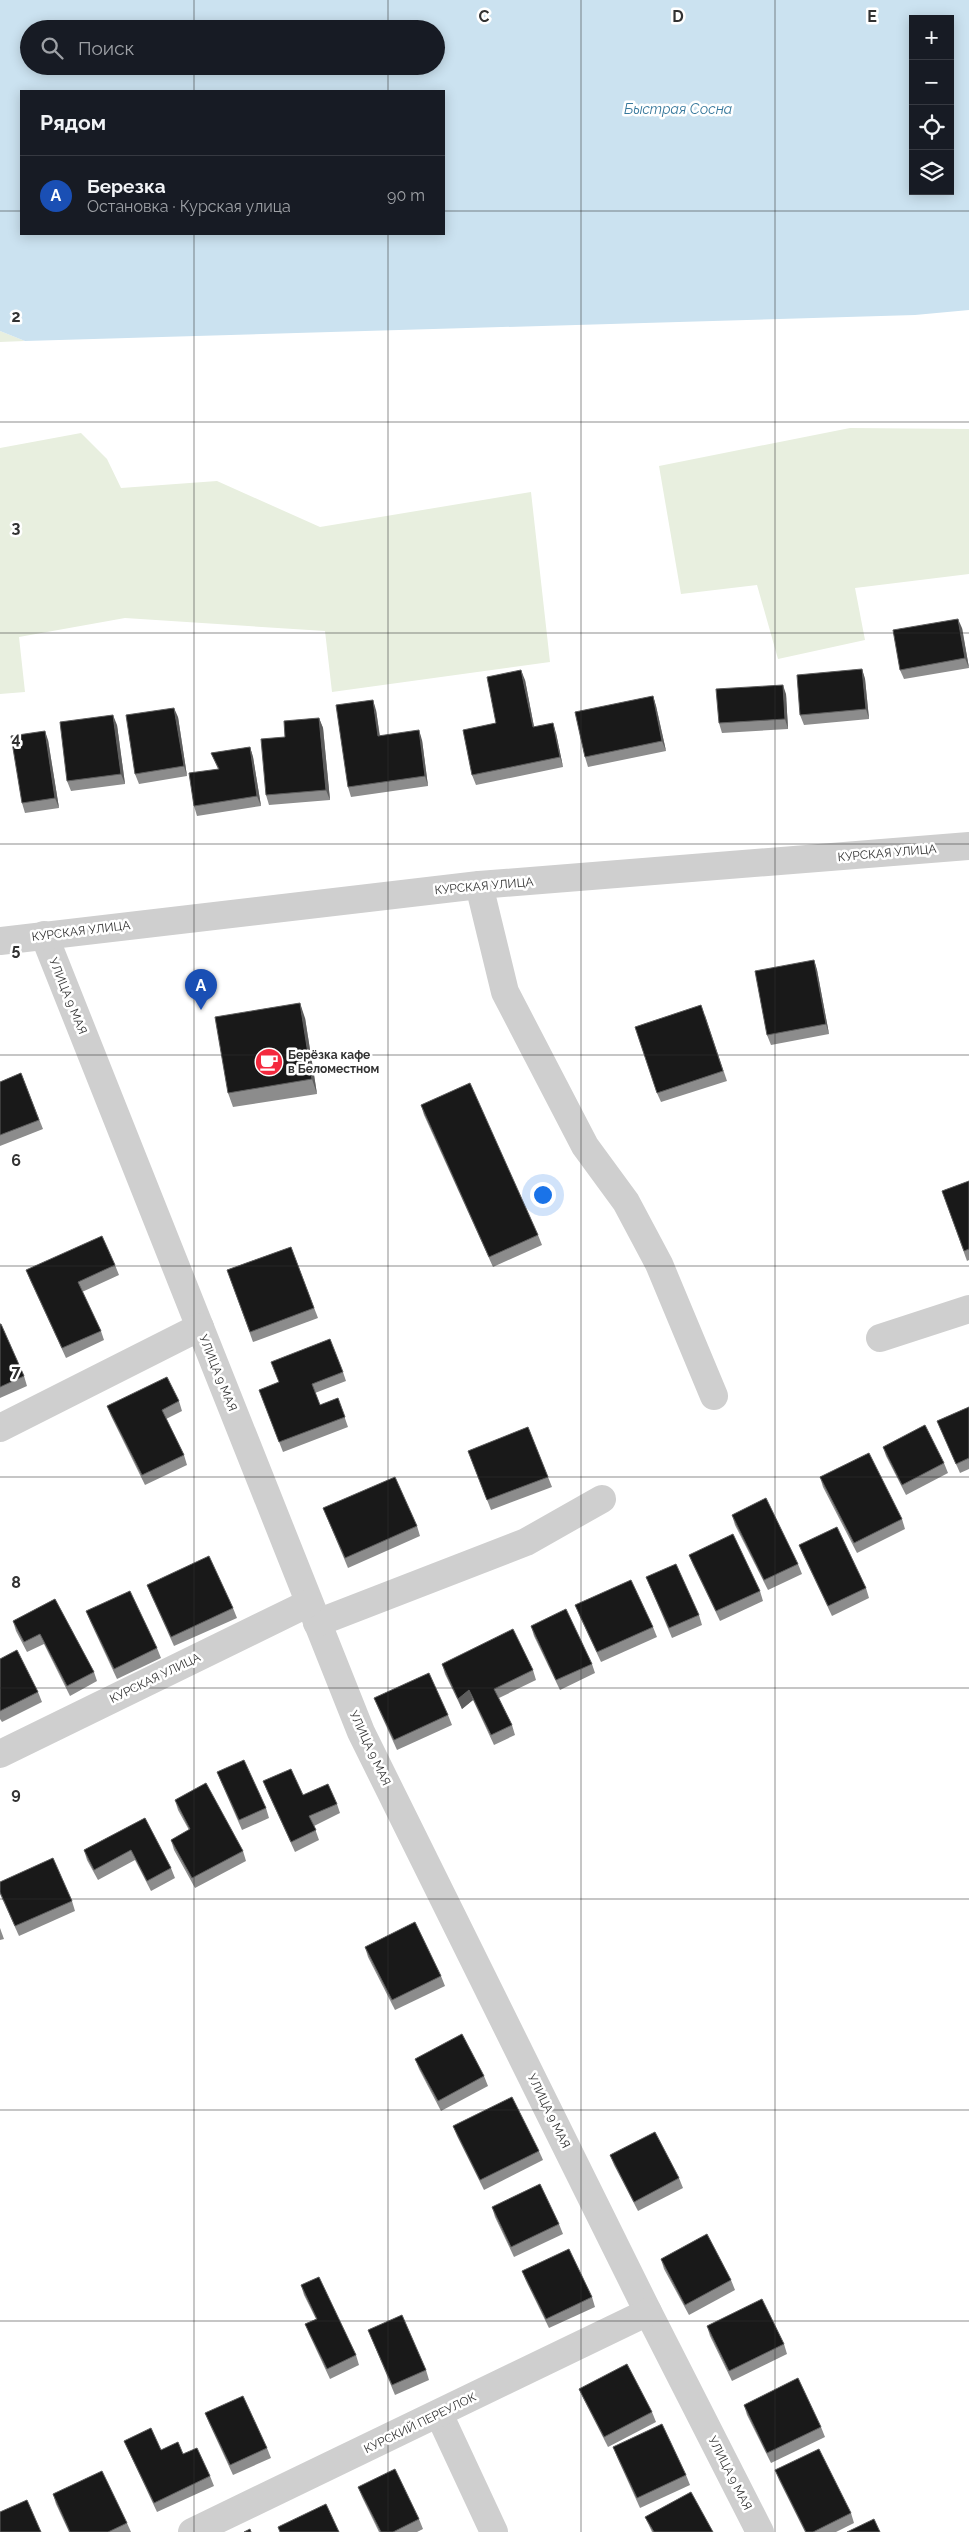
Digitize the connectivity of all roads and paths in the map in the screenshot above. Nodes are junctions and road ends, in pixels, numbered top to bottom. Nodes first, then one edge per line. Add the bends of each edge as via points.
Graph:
1 (969, 846) edge
2 (479, 885) junction
3 (44, 935) junction
4 (0, 940) edge
5 (969, 1309) edge
6 (200, 1327) junction
7 (880, 1338) dead end
8 (714, 1396) dead end
9 (0, 1428) edge
10 (602, 1499) dead end
11 (313, 1613) junction
12 (0, 1754) edge
13 (648, 2312) junction
14 (439, 2414) junction
15 (192, 2532) edge
16 (494, 2532) edge
17 (760, 2532) edge

1 - 2 street, КУРСКАЯ УЛИЦА
2 - 3 street, КУРСКАЯ УЛИЦА
2 - 8 street via 505,992 585,1146 626,1202 659,1264
3 - 4 street, КУРСКАЯ УЛИЦА
3 - 6 street, УЛИЦА 9 МАЯ
5 - 7 street
6 - 9 street
6 - 11 street, УЛИЦА 9 МАЯ
10 - 11 street, КУРСКАЯ УЛИЦА via 526,1542
11 - 12 street, КУРСКАЯ УЛИЦА
11 - 13 street, УЛИЦА 9 МАЯ via 361,1732
13 - 14 street, КУРСКИЙ ПЕРЕУЛОК
13 - 17 street, УЛИЦА 9 МАЯ
14 - 15 street, КУРСКИЙ ПЕРЕУЛОК
14 - 16 street

